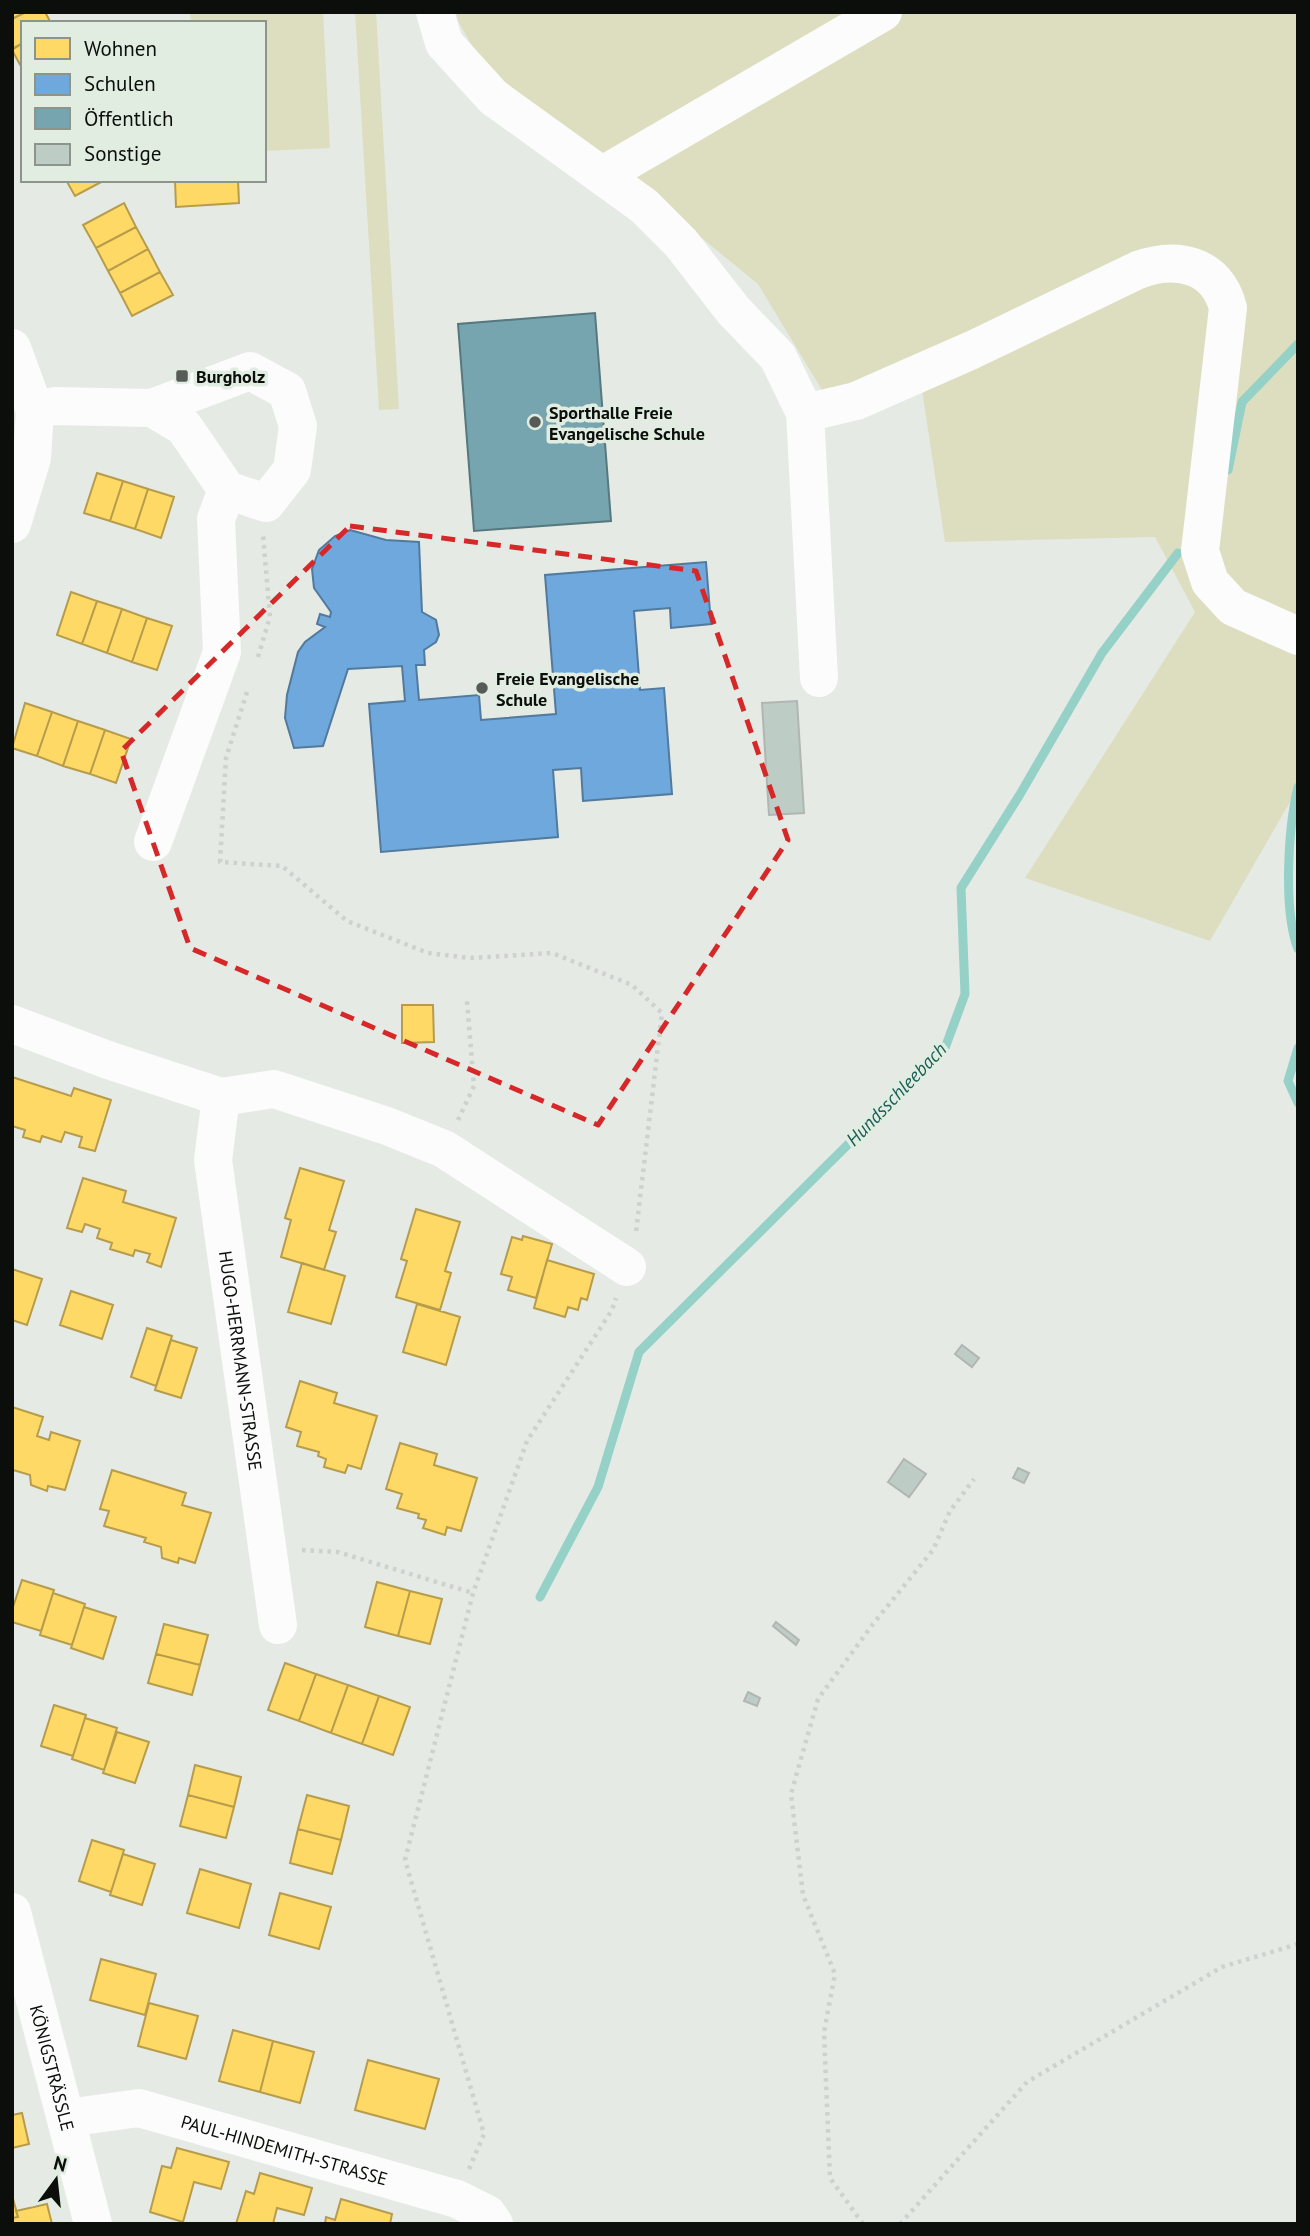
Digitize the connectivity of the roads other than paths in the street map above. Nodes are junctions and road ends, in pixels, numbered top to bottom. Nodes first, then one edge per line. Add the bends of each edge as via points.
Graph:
1 (435, 12) edge
2 (883, 12) edge
3 (603, 175) junction
4 (12, 348) edge
5 (152, 408) junction
6 (35, 411) junction
7 (805, 413) junction
8 (22, 459) edge
9 (227, 490) junction
10 (12, 524) edge
11 (1298, 636) edge
12 (819, 678) dead end
13 (153, 842) dead end
14 (12, 1024) edge
15 (221, 1097) junction
16 (627, 1267) road end
17 (278, 1625) dead end
18 (12, 1912) edge
19 (67, 2118) junction
20 (93, 2224) edge
21 (494, 2224) edge

1 - 3 street via 444,43 493,97
2 - 3 street
3 - 7 street via 644,206 681,243 733,310 778,357
4 - 6 street
5 - 6 street via 54,406
5 - 9 street via 184,426
5 - 9 street via 250,371 287,391 298,426 292,470 266,503
6 - 8 street
7 - 11 street via 856,401 1138,270 1164,264 1192,267 1224,289 1228,308 1200,551 1210,582 1233,607
7 - 12 street
8 - 10 street
9 - 13 street via 216,519 222,652
14 - 15 street
15 - 16 street via 274,1090 444,1149
15 - 17 street, HUGO-HERRMANN-STRASSE via 213,1160
18 - 19 street, KÖNIGSTRÄSSLE
19 - 20 street, KÖNIGSTRÄSSLE
19 - 21 street, PAUL-HINDEMITH-STRASSE via 139,2108 457,2199 487,2214

